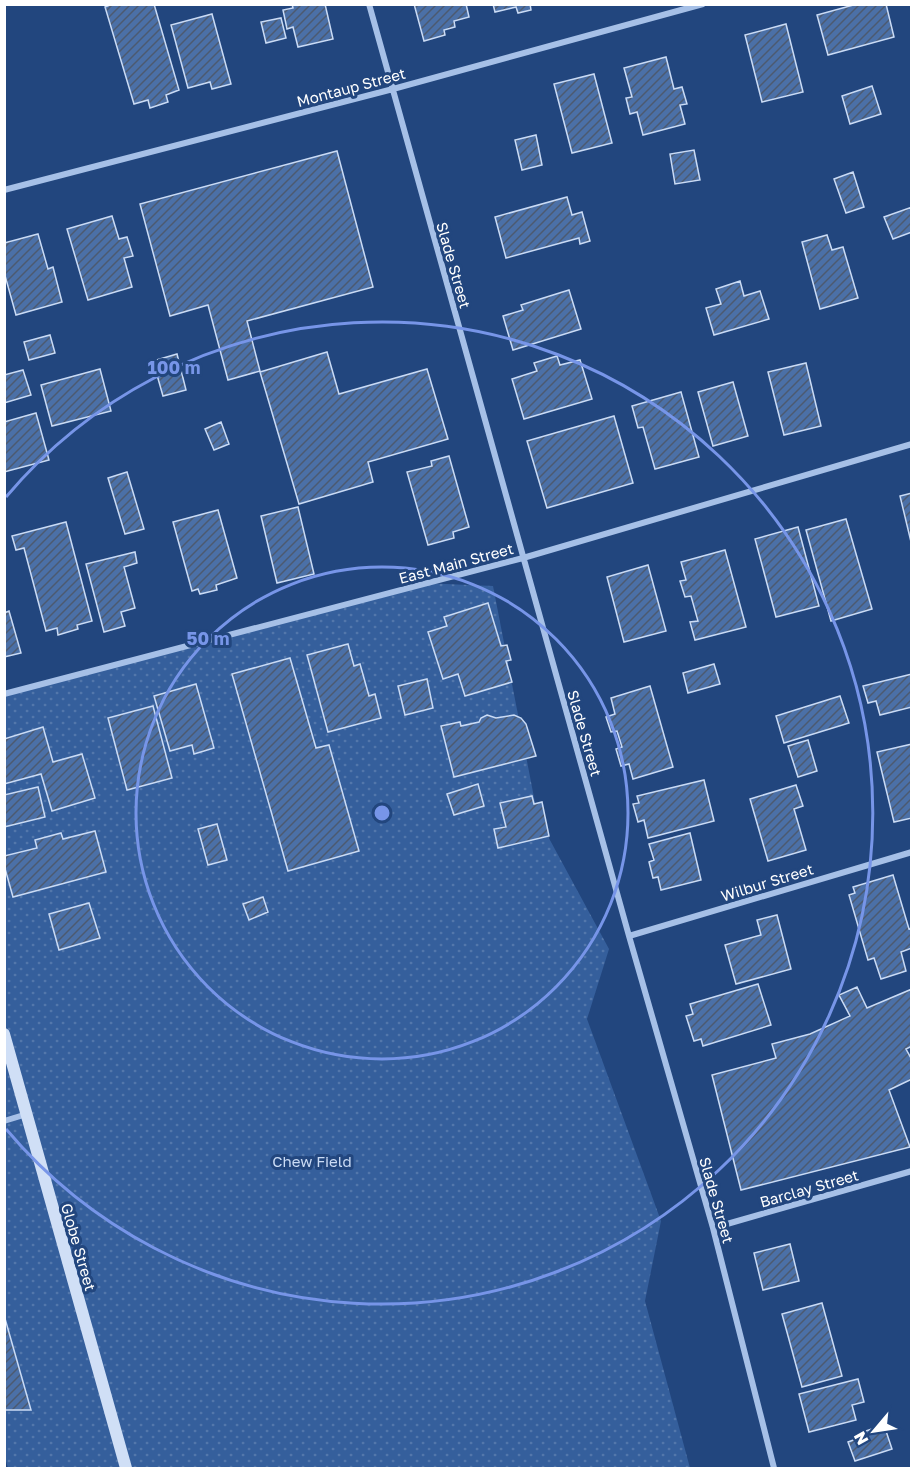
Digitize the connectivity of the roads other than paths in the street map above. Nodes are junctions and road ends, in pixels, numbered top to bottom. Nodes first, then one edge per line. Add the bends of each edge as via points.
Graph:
1 (369, 4) edge
2 (703, 4) edge
3 (393, 89) junction
4 (4, 190) edge
5 (912, 444) edge
6 (523, 558) junction
7 (4, 694) edge
8 (912, 852) edge
9 (629, 936) junction
10 (4, 1034) edge
11 (28, 1114) junction
12 (4, 1121) edge
13 (912, 1171) edge
14 (713, 1228) junction
15 (126, 1468) edge
16 (774, 1468) edge

1 - 3 street, Slade Street
2 - 3 street, Montaup Street
3 - 4 street, Montaup Street
3 - 6 street, Slade Street
5 - 6 street, East Main Street
6 - 7 street, East Main Street
6 - 9 street, Slade Street
8 - 9 street, Wilbur Street
9 - 14 street, Slade Street
10 - 11 main road, Globe Street
11 - 12 street
11 - 15 main road, Globe Street
13 - 14 street, Barclay Street
14 - 16 street, Slade Street

